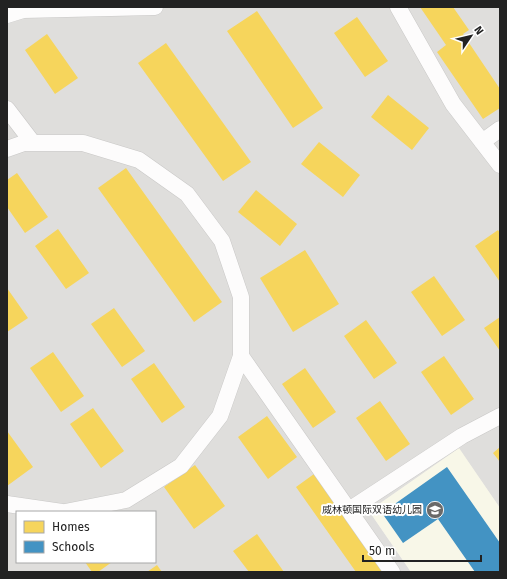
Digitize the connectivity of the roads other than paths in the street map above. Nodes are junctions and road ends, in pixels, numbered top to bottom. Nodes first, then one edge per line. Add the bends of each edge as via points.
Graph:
1 (155, 7) edge
2 (398, 7) edge
3 (7, 15) edge
4 (7, 109) edge
5 (500, 129) edge
6 (482, 142) junction
7 (33, 143) junction
8 (7, 149) edge
9 (500, 165) edge
10 (241, 356) junction
11 (500, 416) edge
12 (7, 504) edge
13 (349, 510) junction
14 (55, 511) edge
15 (70, 511) edge
16 (392, 572) edge

1 - 3 lane via 23,10
2 - 6 lane via 453,104
4 - 7 lane
5 - 6 lane
6 - 9 lane
7 - 8 lane via 24,143
7 - 10 lane via 83,143 139,160 187,194 222,241 241,297
10 - 13 lane
10 - 15 lane via 220,416 180,466 126,500
11 - 13 lane via 462,436
12 - 14 lane
13 - 16 lane

